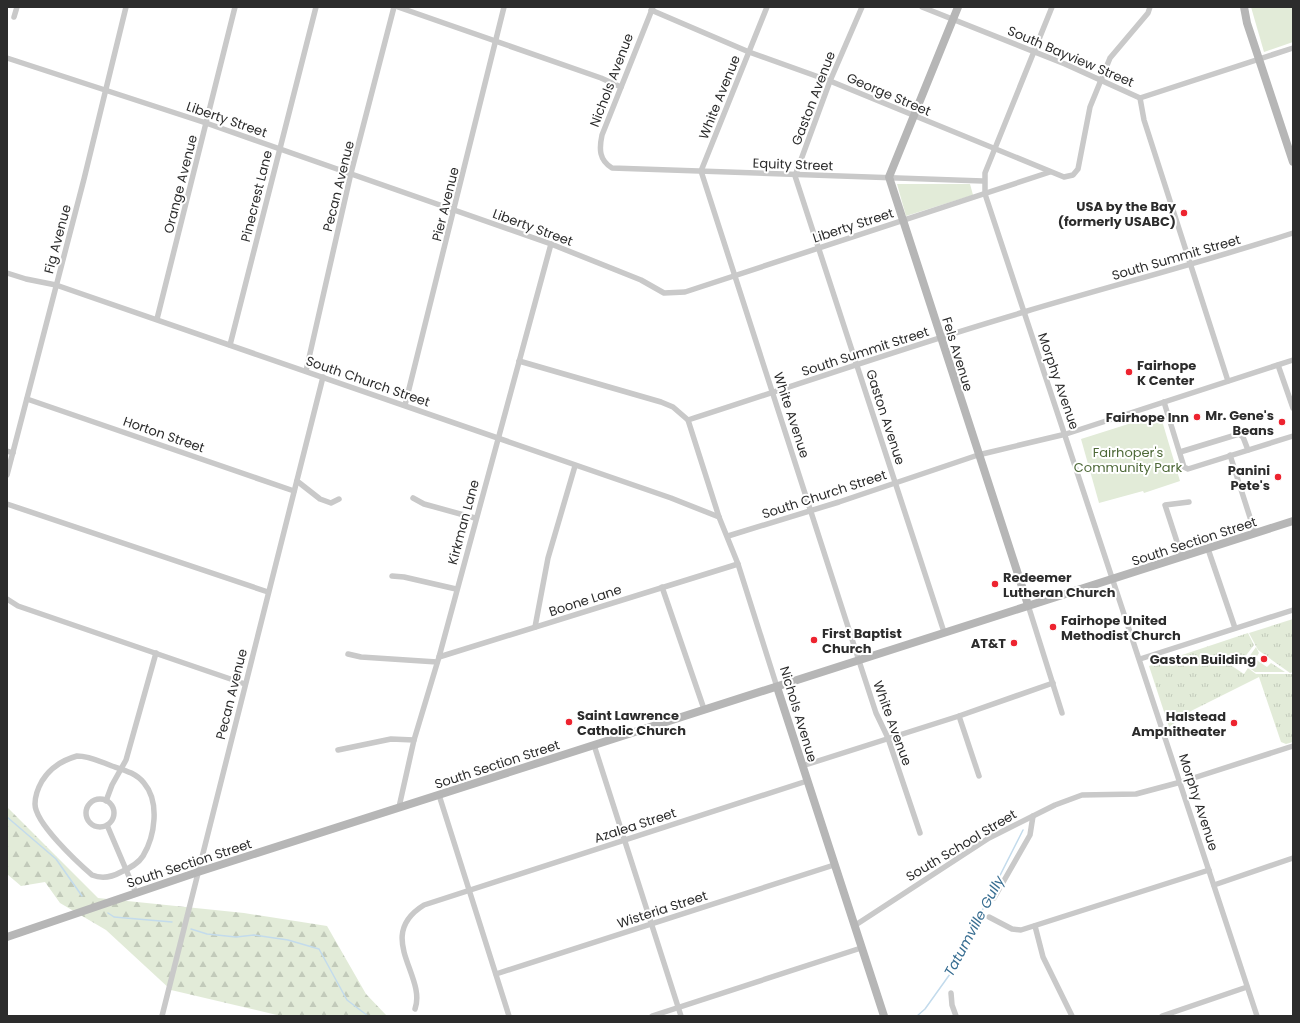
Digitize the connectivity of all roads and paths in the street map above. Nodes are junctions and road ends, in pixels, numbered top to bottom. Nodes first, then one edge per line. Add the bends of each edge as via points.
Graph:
1 (17, 7) edge
2 (126, 7) edge
3 (235, 7) edge
4 (316, 7) edge
5 (394, 7) edge
6 (398, 7) edge
7 (504, 7) edge
8 (767, 7) edge
9 (862, 7) edge
10 (922, 7) edge
11 (958, 7) edge
12 (1052, 7) edge
13 (1150, 7) edge
14 (1244, 7) edge
15 (652, 9) edge
16 (14, 17) dead end
17 (953, 19) junction
18 (496, 41) junction
19 (1293, 48) edge
20 (749, 52) junction
21 (1034, 52) junction
22 (7, 58) edge
23 (1259, 60) junction
24 (1101, 79) junction
25 (830, 81) junction
26 (621, 87) junction
27 (105, 89) junction
28 (1140, 98) junction
29 (913, 116) junction
30 (206, 123) junction
31 (280, 149) junction
32 (994, 150) junction
33 (604, 162) joint
34 (1293, 162) edge
35 (701, 171) junction
36 (1050, 172) junction
37 (352, 173) junction
38 (795, 176) junction
39 (889, 177) junction
40 (983, 181) junction
41 (985, 194) junction
42 (455, 210) junction
43 (902, 221) junction
44 (1293, 233) edge
45 (551, 244) junction
46 (818, 248) junction
47 (1192, 265) junction
48 (7, 273) edge
49 (735, 276) junction
50 (56, 285) junction
51 (1024, 312) junction
52 (157, 319) junction
53 (941, 337) junction
54 (230, 345) junction
55 (1293, 360) edge
56 (519, 361) junction
57 (857, 365) junction
58 (1278, 365) junction
59 (306, 371) junction
60 (323, 377) junction
61 (1228, 381) junction
62 (773, 393) junction
63 (27, 399) junction
64 (1164, 402) junction
65 (405, 405) junction
66 (1293, 408) edge
67 (688, 420) junction
68 (1066, 434) junction
69 (1293, 436) edge
70 (497, 438) junction
71 (1248, 450) junction
72 (10, 452) edge
73 (1180, 452) junction
74 (978, 454) junction
75 (1230, 455) junction
76 (575, 466) junction
77 (7, 476) edge
78 (297, 481) junction
79 (895, 482) junction
80 (294, 490) junction
81 (413, 498) dead end
82 (339, 499) dead end
83 (1189, 502) dead end
84 (7, 504) edge
85 (811, 511) junction
86 (720, 517) junction
87 (475, 518) junction
88 (1293, 521) edge
89 (1256, 533) junction
90 (728, 536) junction
91 (1208, 549) junction
92 (1182, 557) junction
93 (738, 564) junction
94 (392, 576) dead end
95 (1114, 580) junction
96 (662, 587) junction
97 (456, 590) junction
98 (268, 592) junction
99 (7, 599) edge
100 (1028, 606) junction
101 (1293, 610) edge
102 (535, 627) junction
103 (1235, 628) junction
104 (944, 632) junction
105 (156, 653) junction
106 (348, 654) dead end
107 (438, 659) junction
108 (859, 660) junction
109 (1140, 660) junction
110 (1053, 683) junction
111 (245, 684) junction
112 (777, 687) junction
113 (704, 709) junction
114 (1062, 713) dead end
115 (959, 716) junction
116 (888, 738) junction
117 (414, 740) junction
118 (594, 745) junction
119 (1293, 746) edge
120 (338, 750) dead end
121 (802, 766) junction
122 (121, 769) junction
123 (980, 776) dead end
124 (807, 781) junction
125 (1180, 782) junction
126 (439, 795) junction
127 (106, 801) junction
128 (399, 807) junction
129 (1033, 816) junction
130 (107, 825) junction
131 (920, 833) dead end
132 (624, 840) junction
133 (1293, 858) edge
134 (834, 865) junction
135 (126, 870) junction
136 (1209, 870) junction
137 (198, 872) junction
138 (1214, 885) junction
139 (470, 889) junction
140 (136, 892) junction
141 (994, 898) dead end
142 (989, 917) dead end
143 (652, 924) junction
144 (854, 926) junction
145 (1035, 926) junction
146 (7, 937) edge
147 (861, 948) junction
148 (496, 974) junction
149 (1247, 987) junction
150 (951, 993) dead end
151 (678, 1007) junction
152 (415, 1009) dead end
153 (162, 1016) edge
154 (509, 1016) edge
155 (652, 1016) edge
156 (681, 1016) edge
157 (884, 1016) edge
158 (956, 1016) edge
159 (1072, 1016) edge
160 (1162, 1016) edge
161 (1257, 1016) edge

1 - 16 street
2 - 27 street, Fig Avenue
3 - 30 street, Orange Avenue
4 - 31 street, Pinecrest Lane
5 - 37 street, Pecan Avenue
6 - 18 street
7 - 18 street, Pier Avenue
8 - 20 street, White Avenue
9 - 25 street, Gaston Avenue
10 - 17 street, South Bayview Street
11 - 17 street
12 - 21 street, Morphy Avenue
13 - 24 street via 1110,58
14 - 23 street
15 - 20 street, George Street
15 - 26 street, Nichols Avenue
17 - 21 street, South Bayview Street
17 - 29 street
18 - 26 street
18 - 42 street, Pier Avenue
19 - 23 street, South Bayview Street
20 - 25 street, George Street
20 - 35 street, White Avenue
21 - 24 street, South Bayview Street
21 - 32 street, Morphy Avenue
22 - 27 street, Liberty Street
23 - 28 street, South Bayview Street
23 - 34 street
24 - 28 street, South Bayview Street
24 - 36 street, George Street via 1090,107 1078,169 1073,175 1064,177
25 - 29 street, George Street
25 - 38 street, Gaston Avenue
26 - 33 street, Nichols Avenue via 599,147
27 - 30 street, Liberty Street
27 - 50 street, Fig Avenue
28 - 47 street via 1144,120
29 - 32 street, George Street
29 - 39 street
30 - 31 street, Liberty Street
30 - 52 street, Orange Avenue
31 - 37 street, Liberty Street
31 - 54 street, Pinecrest Lane
32 - 36 street, George Street
32 - 40 street, Morphy Avenue
33 - 35 street, Equity Street via 619,170
35 - 38 street, Equity Street
35 - 49 street, White Avenue
36 - 41 street, Liberty Street
37 - 42 street, Liberty Street
37 - 59 street, Pecan Avenue
38 - 39 street, Equity Street
38 - 46 street, Gaston Avenue
39 - 40 street, Equity Street
39 - 43 street, Fels Avenue
40 - 41 street, Morphy Avenue
41 - 43 street, Liberty Street
41 - 51 street, Morphy Avenue
42 - 45 street, Liberty Street
42 - 65 street, Pier Avenue
43 - 46 street, Liberty Street
43 - 53 street, Fels Avenue
44 - 47 street, South Summit Street
45 - 49 street, Liberty Street via 641,280 664,293 685,292
45 - 56 street, Kirkman Lane
46 - 49 street, Liberty Street
46 - 57 street, Gaston Avenue
47 - 51 street, South Summit Street
47 - 61 street
48 - 50 street, South Church Street
49 - 62 street, White Avenue
50 - 52 street, South Church Street
50 - 63 street, Fig Avenue
51 - 53 street, South Summit Street
51 - 68 street, Morphy Avenue
52 - 54 street, South Church Street
53 - 57 street, South Summit Street
53 - 74 street, Fels Avenue
54 - 59 street, South Church Street
55 - 58 street, South Church Street
56 - 67 street via 661,402 673,407
56 - 70 street, Kirkman Lane
57 - 62 street, South Summit Street
57 - 79 street, Gaston Avenue
58 - 61 street, South Church Street
58 - 66 street
59 - 60 street, South Church Street
60 - 65 street, South Church Street
60 - 78 street, Pecan Avenue
61 - 64 street, South Church Street
62 - 67 street, South Summit Street
62 - 85 street, White Avenue
63 - 72 street, Fig Avenue
63 - 80 street, Horton Street
64 - 68 street, South Church Street
64 - 73 street
65 - 70 street, South Church Street
67 - 86 street, Nichols Avenue
68 - 74 street, South Church Street
68 - 95 street, Morphy Avenue
69 - 71 street
70 - 76 street, South Church Street
70 - 87 street, Kirkman Lane
71 - 73 street via 1243,437 1239,434
71 - 75 street
72 - 77 street, Fig Avenue
73 - 75 street via 1184,466 1188,469
74 - 79 street, South Church Street
74 - 100 street, Fels Avenue
75 - 89 street
76 - 86 street, South Church Street
76 - 102 street via 548,558
78 - 80 street, Pecan Avenue
78 - 82 street via 320,499 331,503
79 - 85 street, South Church Street
79 - 104 street, Gaston Avenue
80 - 98 street, Pecan Avenue
81 - 87 street via 424,504
83 - 92 street via 1165,505
84 - 98 street
85 - 90 street, South Church Street
85 - 108 street, White Avenue
86 - 90 street, Nichols Avenue
87 - 97 street, Kirkman Lane
88 - 89 street, South Section Street
89 - 91 street, South Section Street
90 - 93 street, Nichols Avenue
91 - 92 street, South Section Street
91 - 103 street
92 - 95 street, South Section Street
93 - 96 street, Boone Lane
93 - 112 street, Nichols Avenue
94 - 97 street
95 - 100 street, South Section Street
95 - 109 street, Morphy Avenue
96 - 102 street, Boone Lane
96 - 113 street
97 - 107 street, Kirkman Lane
98 - 111 street, Pecan Avenue
99 - 105 street via 14,604
100 - 104 street, South Section Street
100 - 110 street, Fels Avenue
101 - 103 street
102 - 107 street, Boone Lane
103 - 109 street
104 - 108 street, South Section Street
105 - 111 street
105 - 122 street via 126,760
106 - 107 street, Boone Lane via 361,657
107 - 117 street, Kirkman Lane
108 - 112 street, South Section Street
108 - 116 street, White Avenue via 876,713
109 - 125 street, Morphy Avenue
110 - 114 street, Fels Avenue
110 - 115 street
111 - 137 street, Pecan Avenue
112 - 113 street, South Section Street
112 - 121 street, Nichols Avenue
113 - 118 street, South Section Street
115 - 116 street
115 - 123 street
116 - 121 street
116 - 131 street, White Avenue
117 - 120 street via 391,739
117 - 128 street, Kirkman Lane
118 - 126 street, South Section Street
118 - 132 street
119 - 125 street, South School Street
121 - 124 street, Nichols Avenue
122 - 127 street
122 - 135 street via 139,778 147,787 154,813 152,832 143,855 136,864
122 - 135 street via 84,756 70,759 44,777 37,789 35,804 40,819 92,875 108,877
124 - 132 street, Azalea Street
124 - 134 street, Nichols Avenue
125 - 129 street, South School Street via 1136,794 1082,795
125 - 136 street, Morphy Avenue
126 - 128 street, South Section Street
126 - 139 street
127 - 130 street via 114,811 113,819
127 - 130 street via 92,802 86,814 94,826
128 - 137 street, South Section Street
129 - 141 street via 1030,835
129 - 144 street, South School Street via 989,838
130 - 135 street
132 - 139 street, Azalea Street
132 - 143 street
133 - 138 street
134 - 143 street, Wisteria Street
134 - 144 street, Nichols Avenue
135 - 140 street
136 - 138 street, Morphy Avenue
136 - 145 street
137 - 140 street, South Section Street
137 - 153 street, Pecan Avenue
138 - 149 street, Morphy Avenue
139 - 148 street
139 - 152 street, Azalea Street via 424,905 412,913 406,924 402,944 418,996
140 - 146 street, South Section Street
142 - 145 street via 1016,931
143 - 148 street, Wisteria Street
143 - 151 street
144 - 147 street, Nichols Avenue
145 - 159 street via 1043,957
147 - 151 street
147 - 157 street, Nichols Avenue
148 - 154 street
149 - 160 street
149 - 161 street, Morphy Avenue
150 - 158 street
151 - 155 street
151 - 156 street

